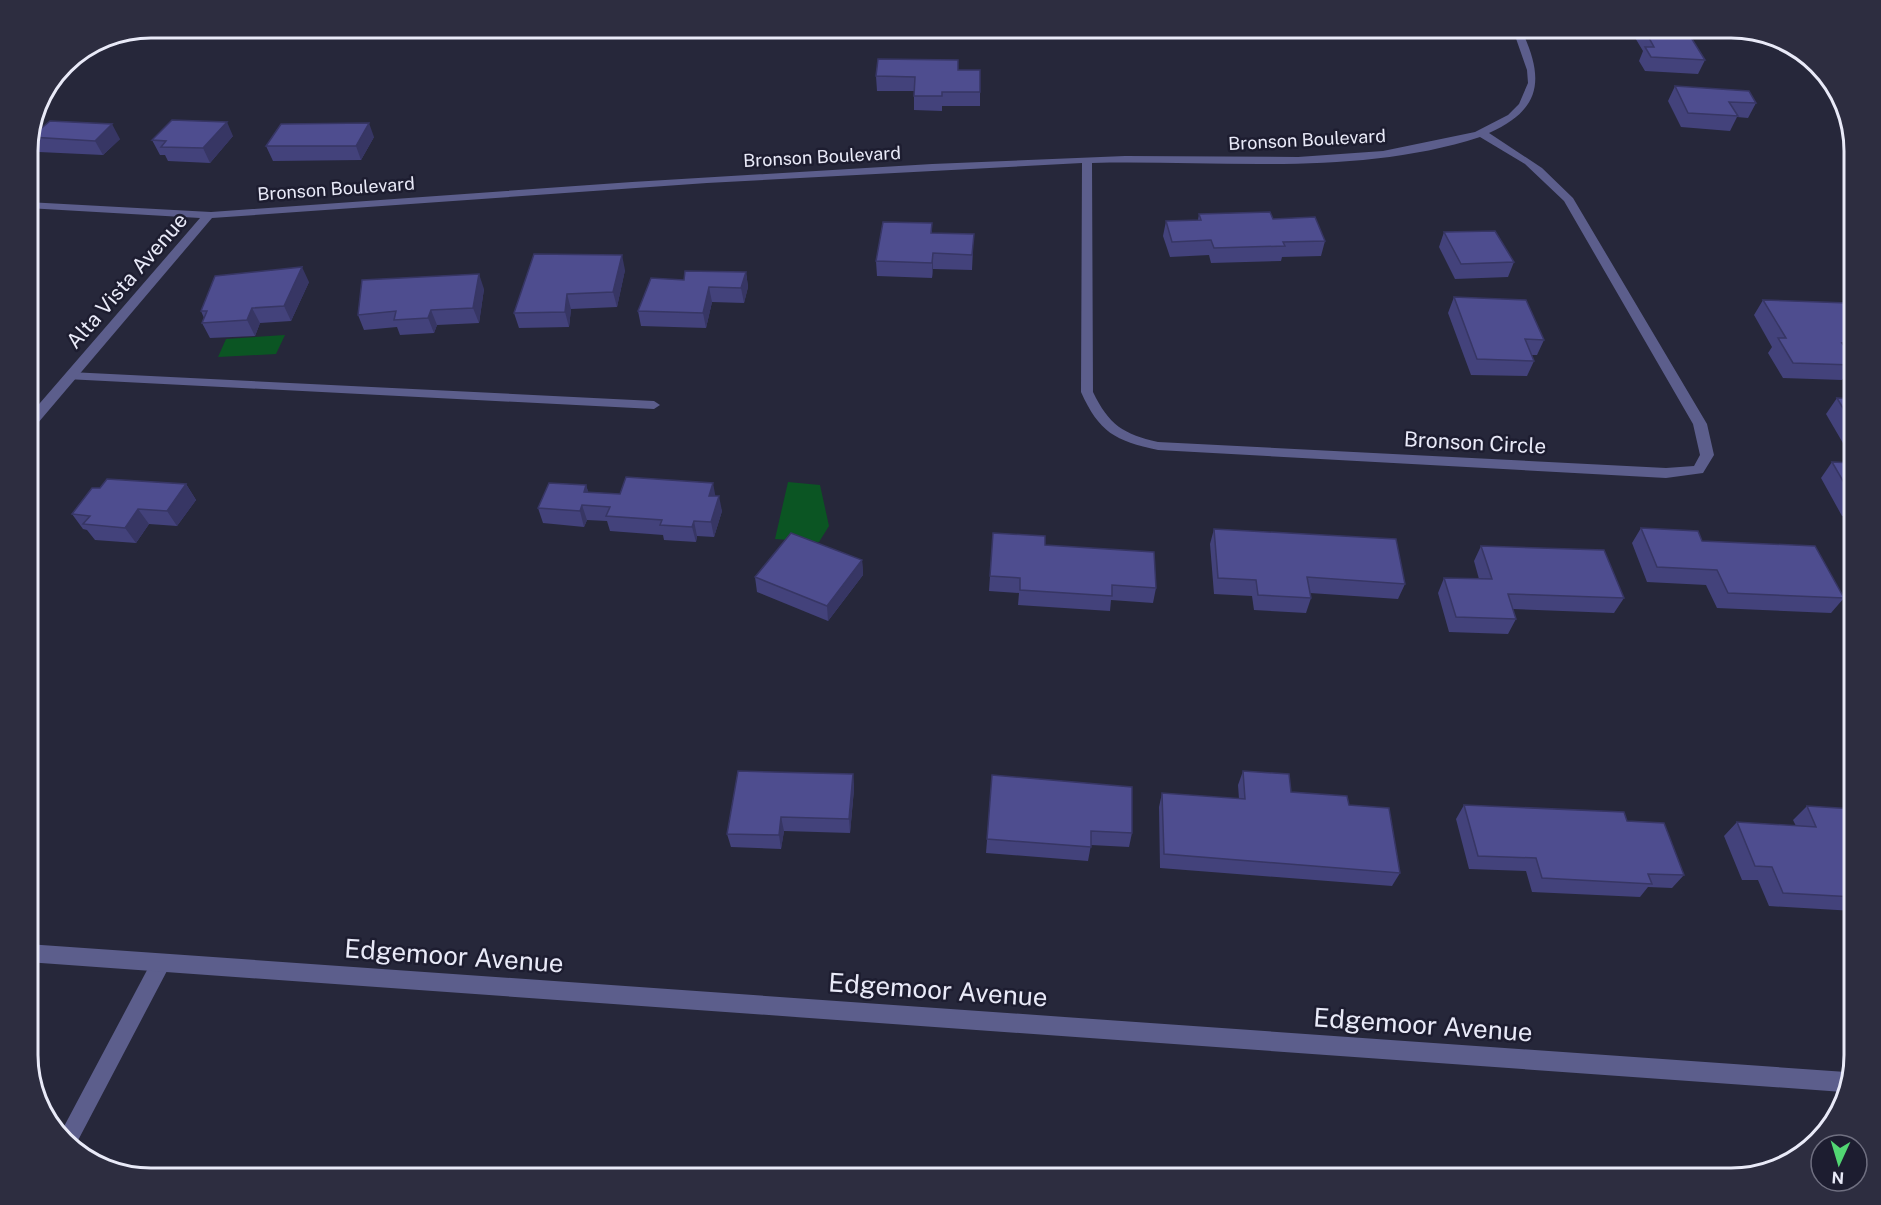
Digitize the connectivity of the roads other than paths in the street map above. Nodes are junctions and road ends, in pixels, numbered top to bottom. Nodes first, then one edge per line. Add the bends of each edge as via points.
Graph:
1 (1521, 38) edge
2 (1481, 133) junction
3 (1087, 160) junction
4 (38, 206) edge
5 (209, 215) junction
6 (70, 376) junction
7 (654, 405) dead end
8 (38, 412) edge
9 (38, 954) edge
10 (160, 963) junction
11 (1840, 1082) edge
12 (71, 1134) edge

1 - 2 street, Bronson Boulevard via 1534,73 1532,89 1513,115
2 - 3 street, Bronson Boulevard via 1370,156 1237,161
2 - 3 street, Bronson Circle via 1546,173 1569,200 1700,424 1707,456 1698,470 1666,473 1158,446 1109,430 1095,412 1087,392
3 - 5 street, Bronson Boulevard via 690,180
4 - 5 street, Bronson Boulevard
5 - 6 street, Alta Vista Avenue
6 - 7 street
6 - 8 street, Alta Vista Avenue
9 - 10 street, Edgemoor Avenue
10 - 11 street, Edgemoor Avenue
10 - 12 street

